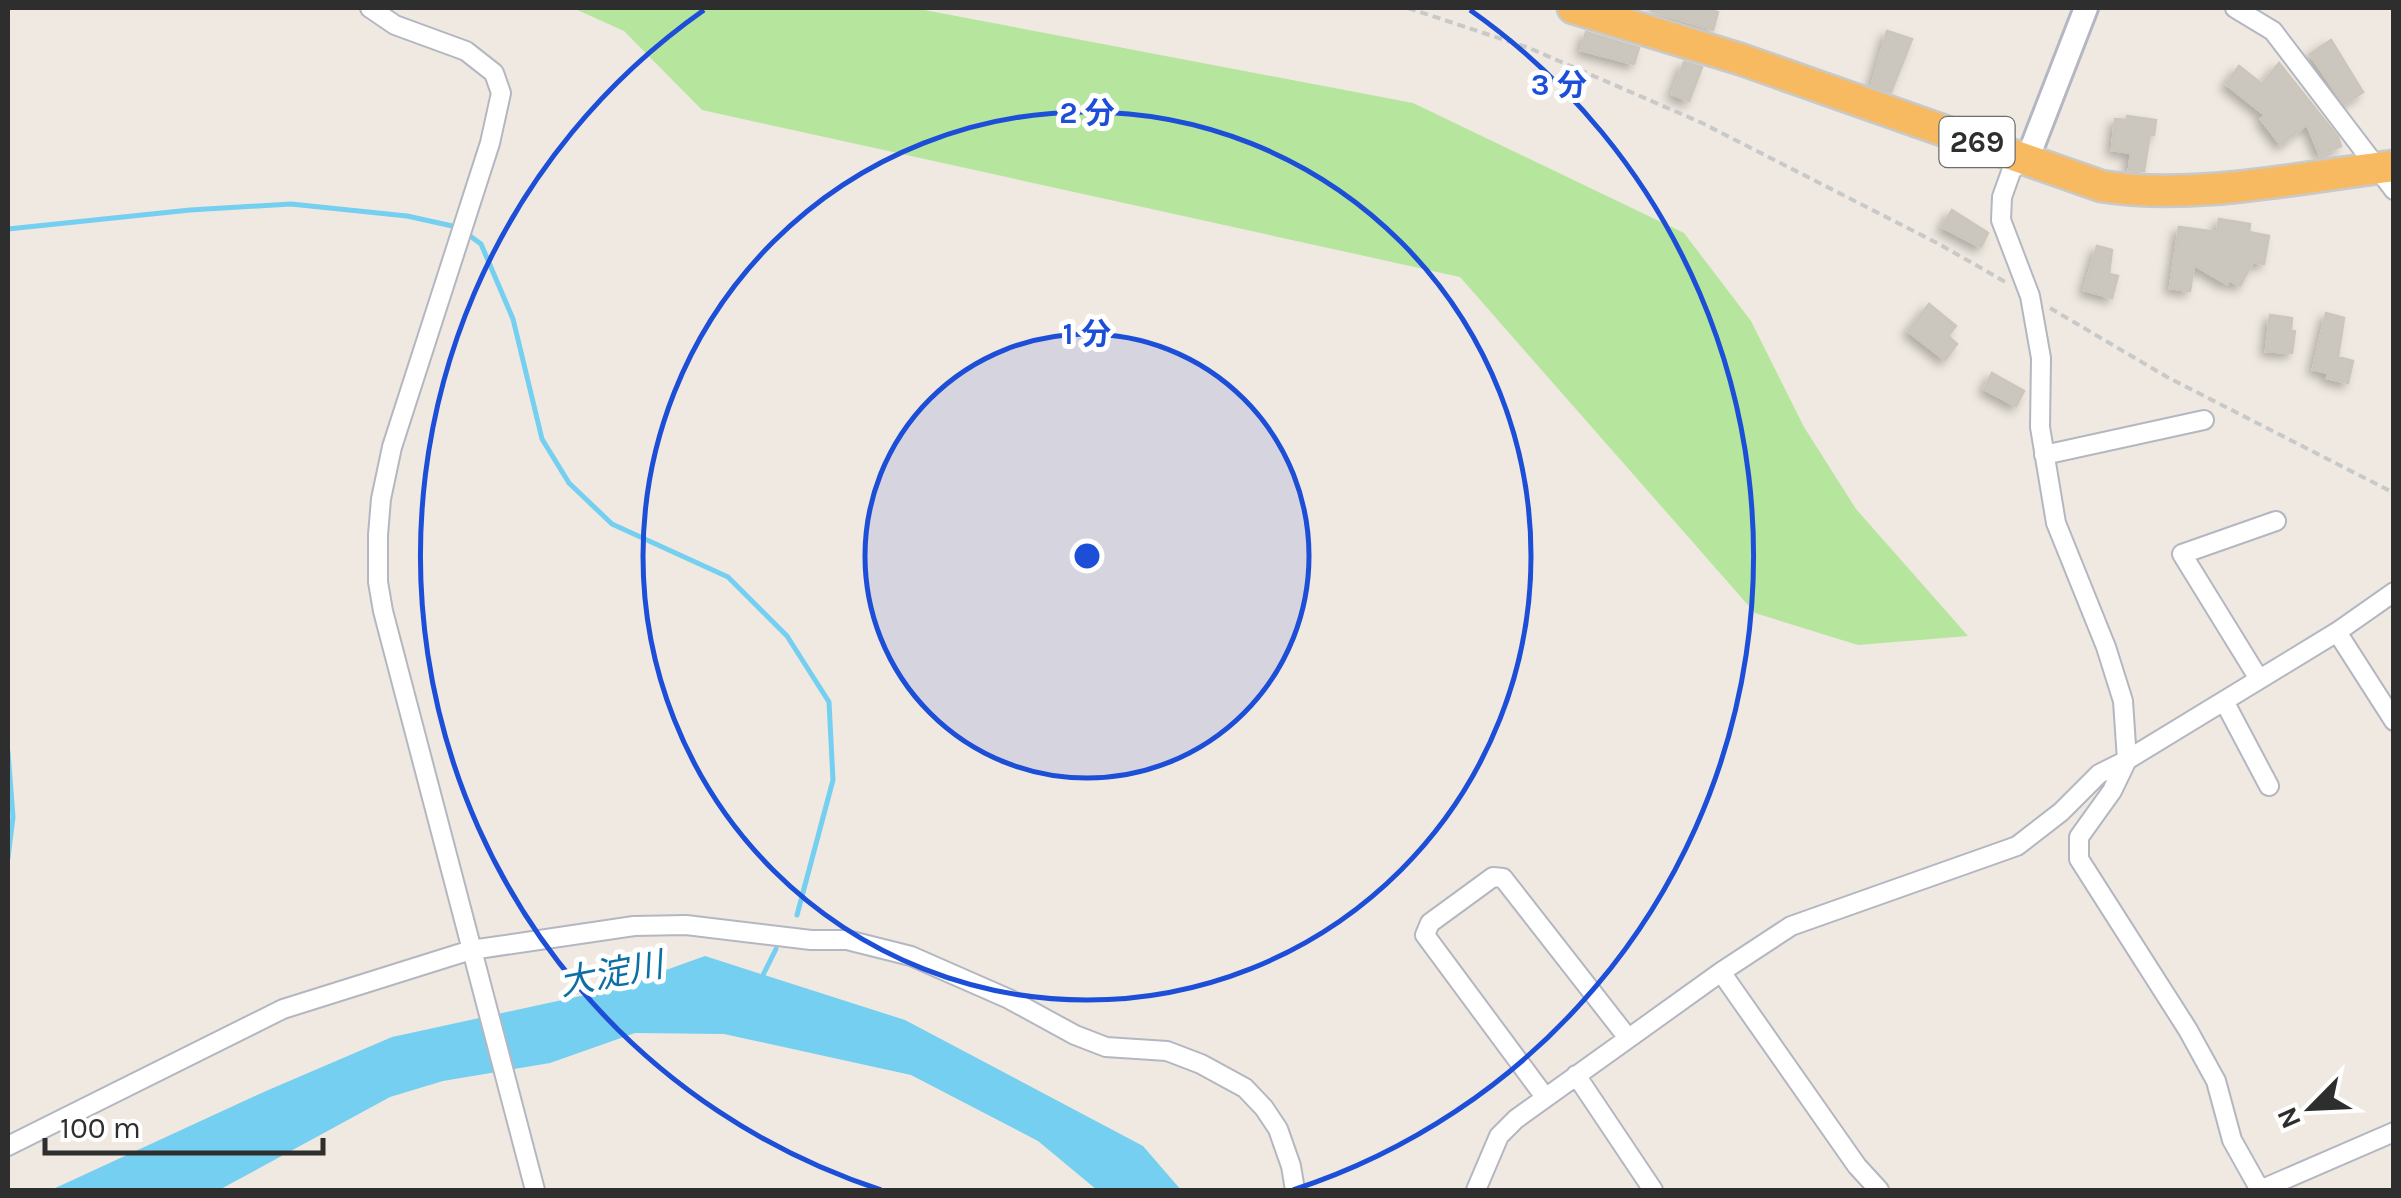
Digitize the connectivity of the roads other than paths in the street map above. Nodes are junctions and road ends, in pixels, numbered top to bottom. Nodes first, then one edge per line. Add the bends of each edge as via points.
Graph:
1 (370, 8) edge
2 (1573, 8) edge
3 (2086, 8) edge
4 (2235, 8) edge
5 (2027, 160) junction
6 (2388, 175) edge
7 (2204, 420) dead end
8 (2044, 455) junction
9 (2276, 521) dead end
10 (2394, 592) edge
11 (2337, 632) junction
12 (2260, 679) junction
13 (2224, 701) junction
14 (2394, 721) edge
15 (2127, 760) junction
16 (2269, 786) dead end
17 (472, 956) junction
18 (1721, 972) junction
19 (1628, 1038) junction
20 (1576, 1075) junction
21 (1546, 1097) junction
22 (2394, 1132) edge
23 (8, 1146) edge
24 (535, 1190) edge
25 (1295, 1190) edge
26 (1476, 1190) edge
27 (1653, 1190) edge
28 (1879, 1190) edge
29 (2260, 1190) edge

1 - 17 street via 395,26 466,51 494,73 501,93 392,447 381,499 378,582
2 - 5 highway, 269 via 1740,58
3 - 5 street
4 - 6 street via 2273,31
5 - 6 highway, 269 via 2138,192
5 - 8 street via 2012,169 2001,220 2030,296 2041,358
7 - 8 street
8 - 15 street via 2056,523 2123,701
9 - 12 street via 2182,554
10 - 11 street
11 - 12 street
11 - 14 street
12 - 13 street
13 - 15 street
13 - 16 street
15 - 18 street via 2099,774 2017,846 1791,926
15 - 29 street via 2079,837 2079,859 2216,1081 2232,1140
17 - 23 street via 283,1010
17 - 24 street
17 - 25 street via 634,926 686,925 847,940 911,956 1075,1035 1106,1047 1167,1051 1245,1088 1278,1129
18 - 19 street
18 - 28 street
19 - 20 street
19 - 21 street via 1502,878 1477,888 1430,923 1425,935
20 - 21 street
20 - 27 street
21 - 26 street via 1499,1136
22 - 29 street

